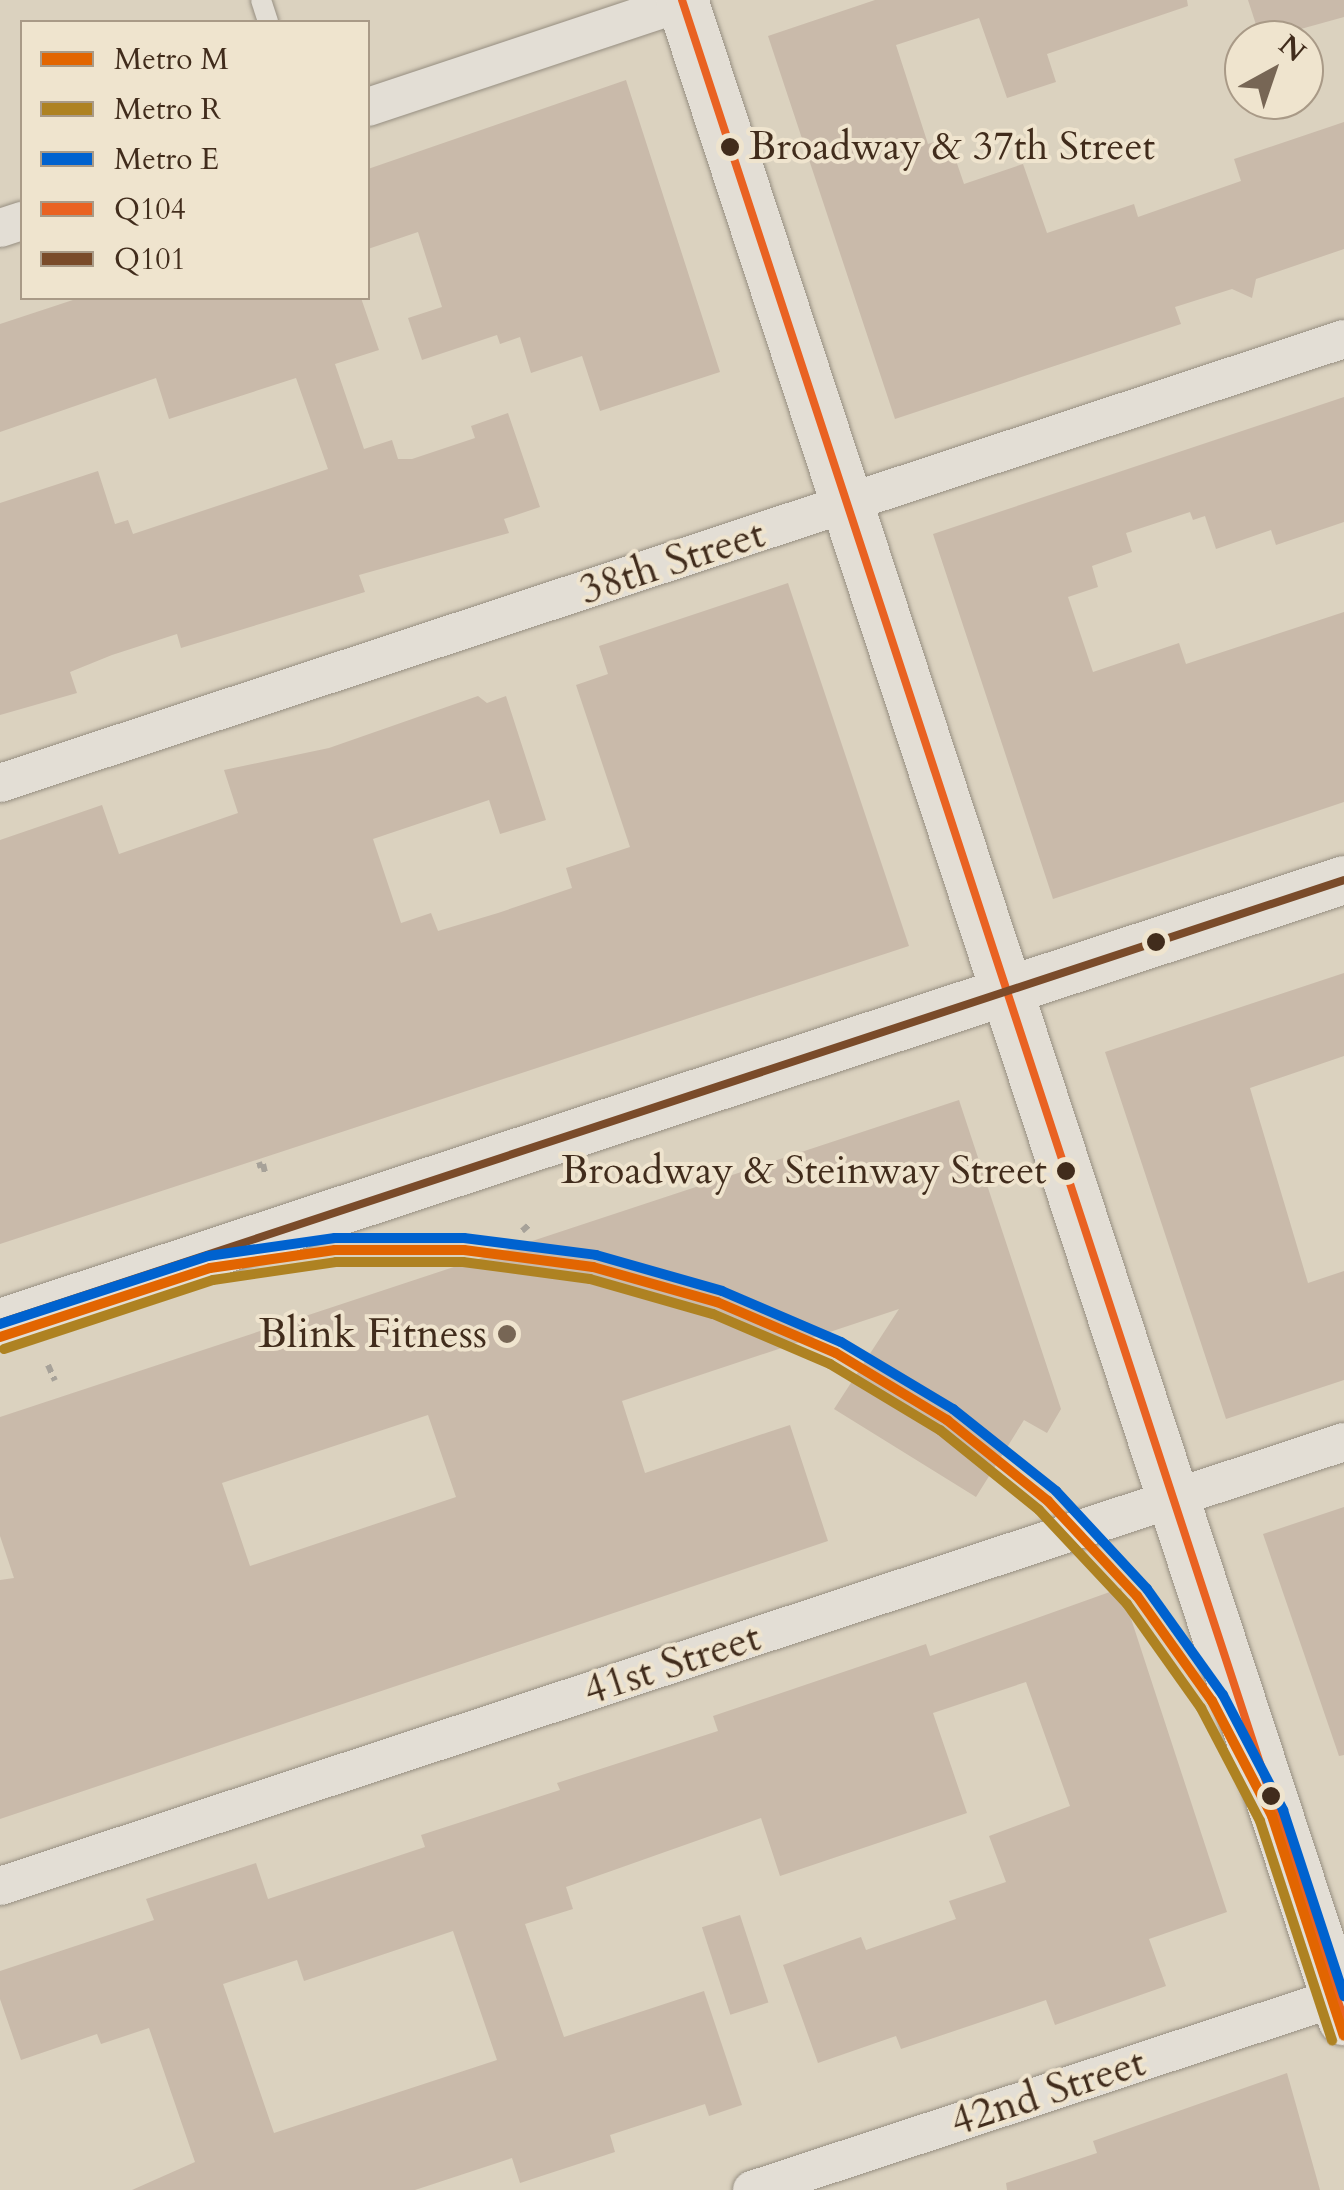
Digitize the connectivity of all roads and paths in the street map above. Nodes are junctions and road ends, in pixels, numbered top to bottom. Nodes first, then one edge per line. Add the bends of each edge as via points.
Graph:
1 (685, 1) edge
2 (370, 106) edge
3 (1344, 339) edge
4 (844, 505) junction
5 (0, 783) edge
6 (1344, 880) edge
7 (1006, 992) junction
8 (257, 1166) dead end
9 (266, 1173) dead end
10 (0, 1323) edge
11 (48, 1366) dead end
12 (55, 1381) dead end
13 (1344, 1442) edge
14 (1173, 1499) junction
15 (0, 1886) edge
16 (1342, 2004) edge
17 (752, 2190) edge

1 - 2 street
1 - 4 main road
3 - 4 street, 38th Street
4 - 5 street, 38th Street
4 - 7 main road
6 - 7 street
7 - 10 street
7 - 14 main road
8 - 9 path via 263,1164
11 - 12 path
13 - 14 street, 41st Street
14 - 15 street, 41st Street
14 - 16 main road
16 - 17 street, 42nd Street

